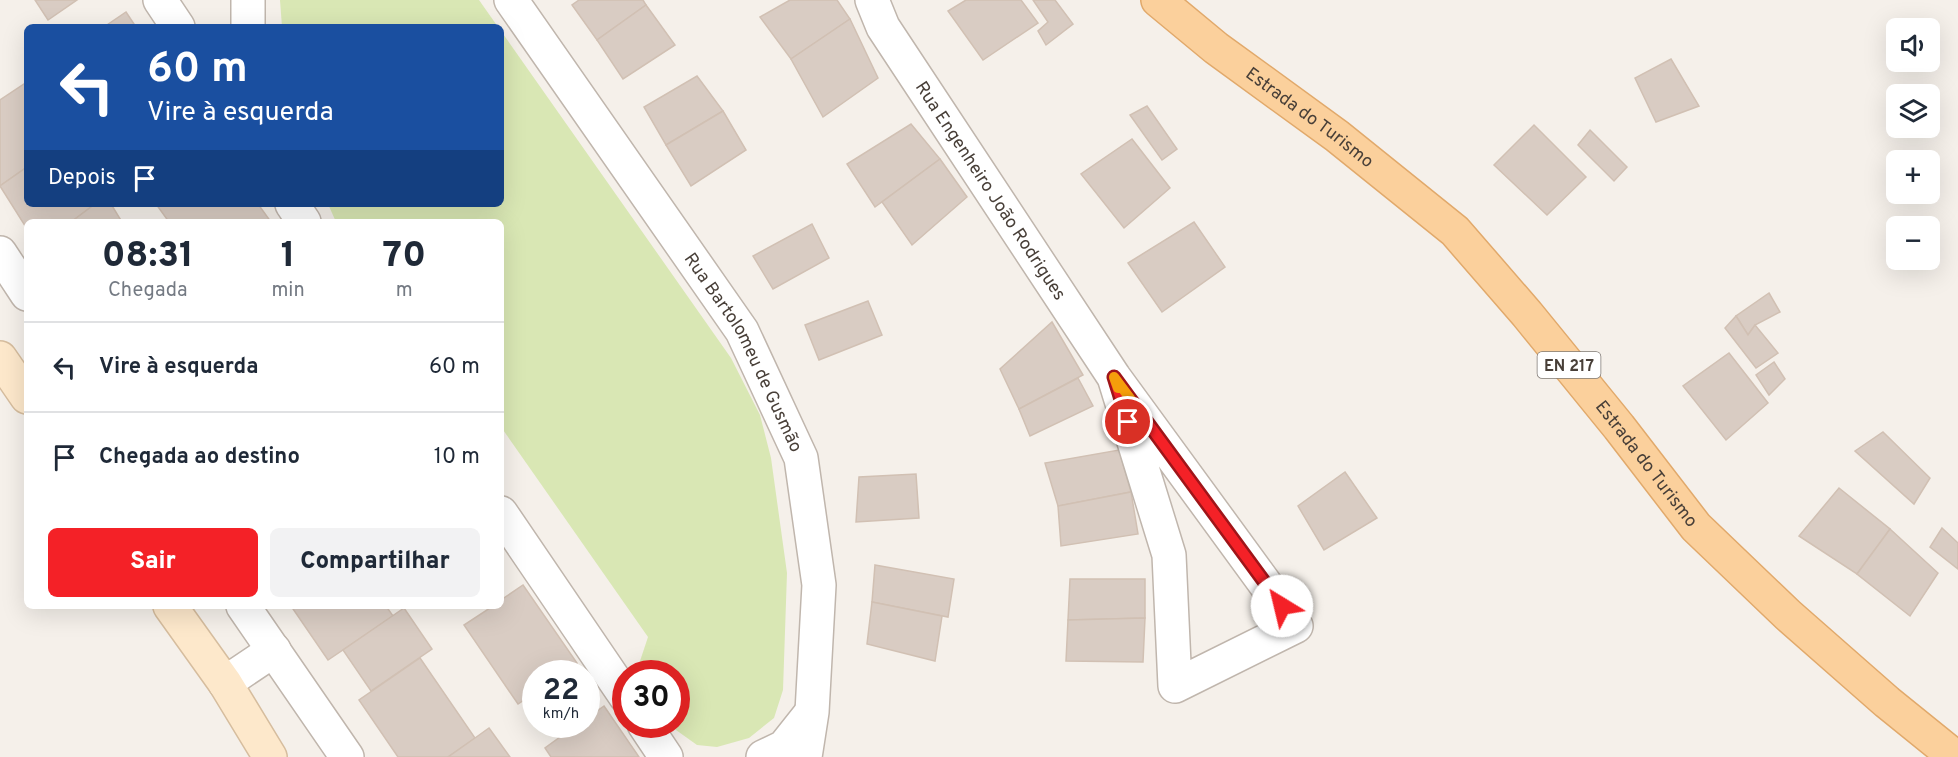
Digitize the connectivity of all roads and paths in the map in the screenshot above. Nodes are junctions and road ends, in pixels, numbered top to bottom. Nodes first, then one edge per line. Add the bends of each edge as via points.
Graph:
1 (160, 0) edge
2 (248, 0) edge
3 (511, 0) edge
4 (872, 0) edge
5 (1158, 0) edge
6 (176, 24) edge
7 (249, 24) edge
8 (0, 253) edge
9 (24, 289) edge
10 (0, 358) edge
11 (1114, 377) junction
12 (24, 394) edge
13 (504, 517) edge
14 (172, 609) edge
15 (245, 609) edge
16 (274, 650) junction
17 (612, 676) edge
18 (225, 683) junction
19 (812, 712) junction
20 (653, 738) edge
21 (270, 757) edge
22 (347, 757) edge
23 (666, 757) edge
24 (763, 757) edge
25 (805, 757) edge
26 (1955, 757) edge

1 - 6 street
2 - 7 street
3 - 19 street, Rua Bartolomeu de Gusmão via 742,331 801,458 819,585
4 - 11 street, Rua Engenheiro João Rodrigues via 883,27
5 - 26 main road, Estrada do Turismo / EN 217 via 1455,231 1527,314 1696,527 1788,615
8 - 9 street
10 - 12 street
11 - 11 street, Rua Engenheiro João Rodrigues via 1169,555 1175,686 1296,626
13 - 17 street
14 - 18 street
15 - 16 street
16 - 18 street
16 - 22 street
18 - 21 street
19 - 24 street via 784,747
19 - 25 street, Rua Bartolomeu de Gusmão
20 - 23 street

